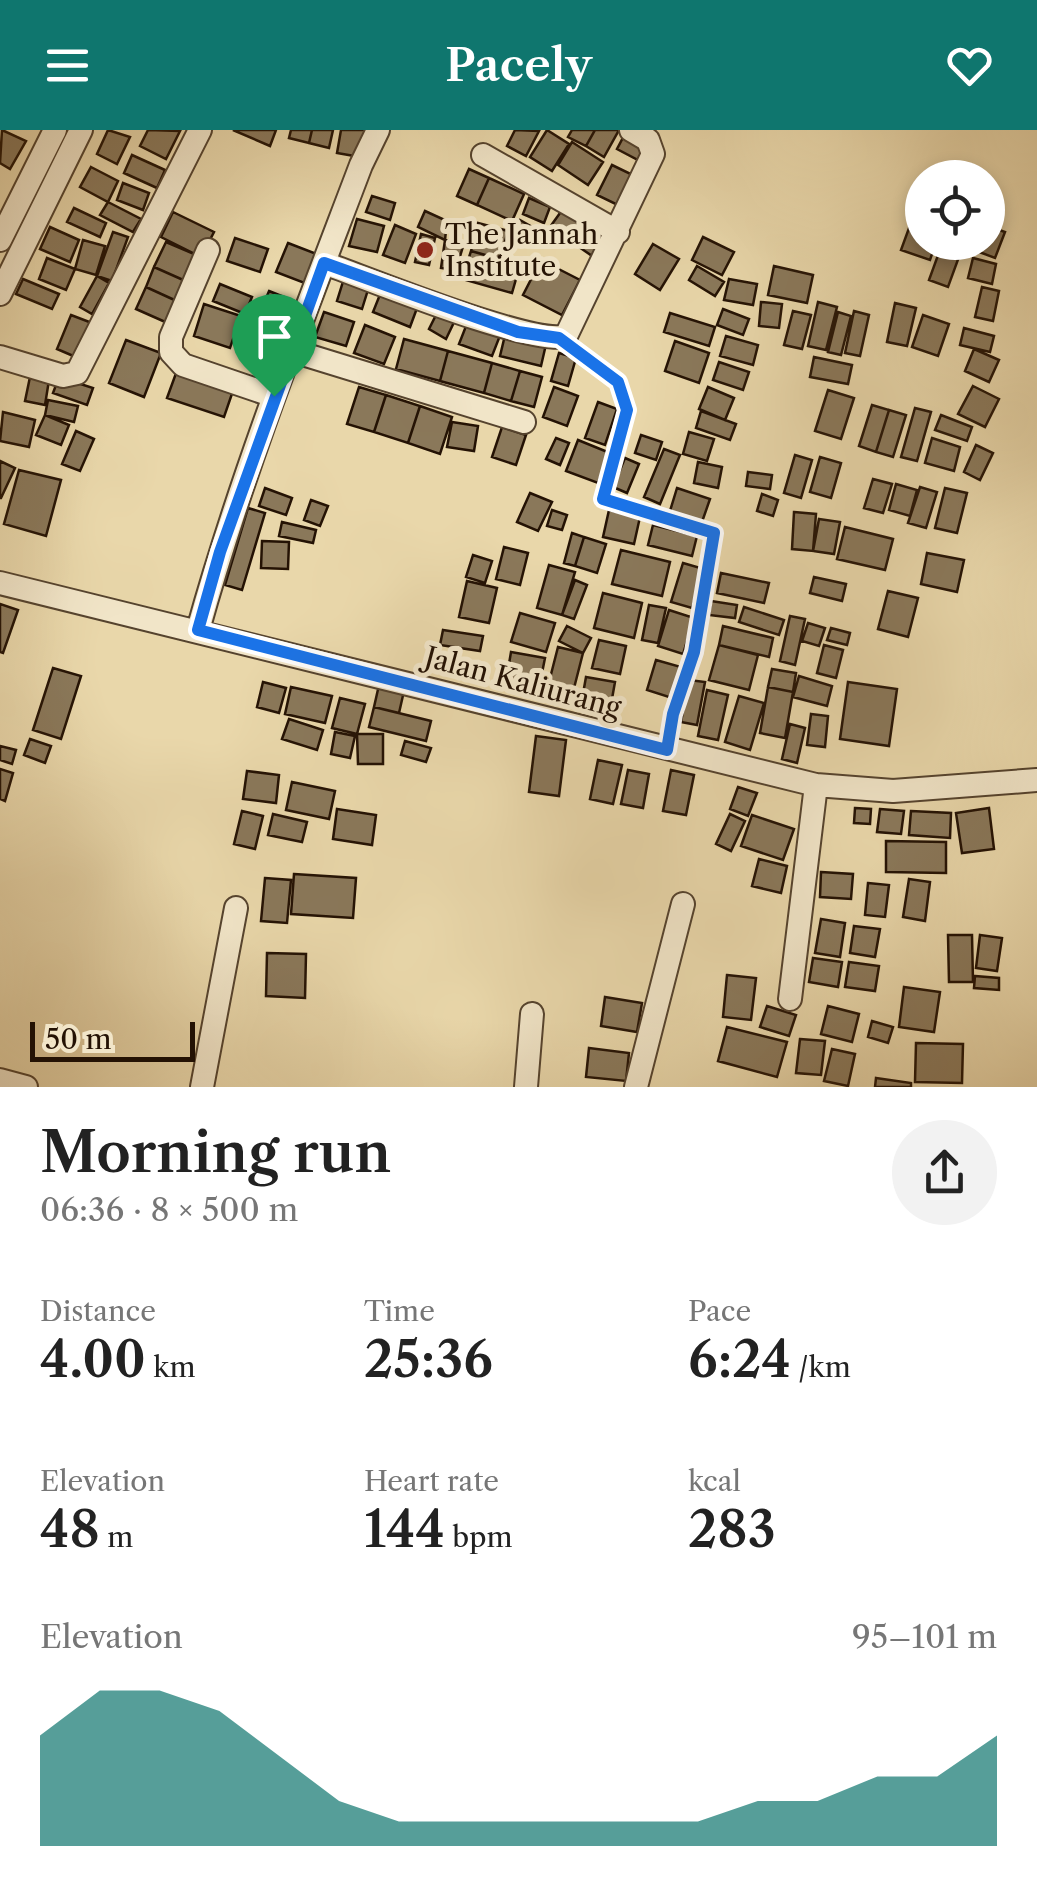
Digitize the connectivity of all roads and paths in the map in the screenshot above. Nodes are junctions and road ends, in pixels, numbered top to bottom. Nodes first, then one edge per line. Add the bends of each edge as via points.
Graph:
1 (55, 130) edge
2 (80, 130) edge
3 (200, 130) edge
4 (378, 130) edge
5 (631, 130) edge
6 (483, 155) dead end
7 (38, 192) junction
8 (618, 232) junction
9 (0, 240) edge
10 (208, 250) dead end
11 (324, 263) junction
12 (0, 294) edge
13 (559, 338) junction
14 (293, 351) junction
15 (0, 357) edge
16 (274, 396) junction
17 (524, 422) dead end
18 (0, 583) edge
19 (198, 630) junction
20 (667, 750) junction
21 (1037, 780) edge
22 (816, 785) junction
23 (683, 904) dead end
24 (236, 908) dead end
25 (790, 998) dead end
26 (532, 1014) dead end
27 (0, 1080) edge
28 (26, 1087) edge
29 (202, 1087) edge
30 (526, 1087) edge
31 (636, 1087) edge

1 - 7 street
2 - 7 street
3 - 15 street via 77,373 63,376
4 - 11 street
5 - 8 street via 651,144 653,154
6 - 8 street
7 - 9 street
7 - 12 street
8 - 13 street via 569,334
10 - 16 street via 171,337 171,352 183,365
11 - 13 street via 518,332
11 - 14 street
13 - 20 path via 618,382 627,410 603,499 714,533 694,652
14 - 16 street
14 - 17 street
16 - 19 street
18 - 19 street, Jalan Kaliurang
19 - 20 street, Jalan Kaliurang
20 - 22 street, Jalan Kaliurang
21 - 22 street, Jalan Kaliurang via 893,791
22 - 25 street
23 - 31 street
24 - 29 street
26 - 30 street
27 - 28 street

